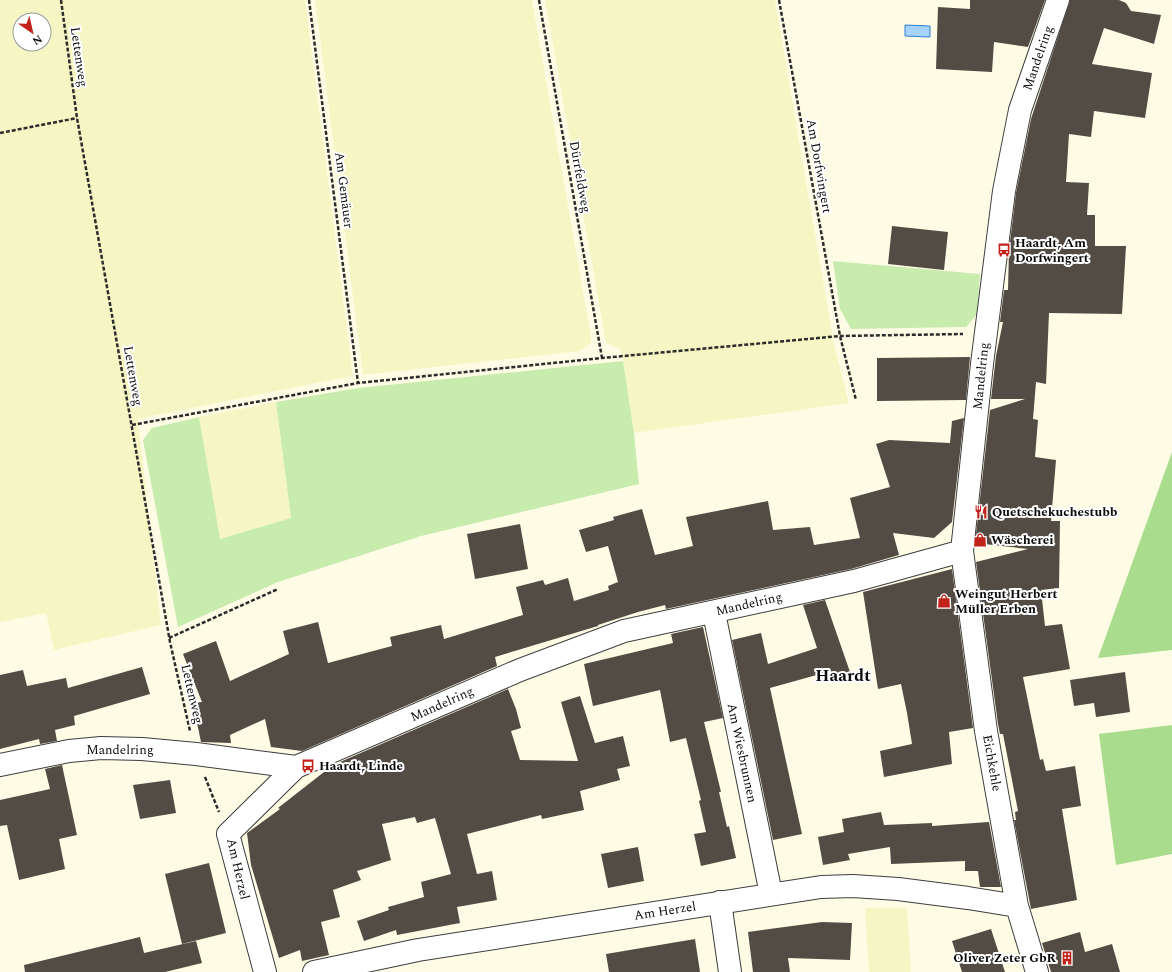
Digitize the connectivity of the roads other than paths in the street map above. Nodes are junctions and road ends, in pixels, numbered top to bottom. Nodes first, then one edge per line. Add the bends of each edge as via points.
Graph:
1 (1058, 0) edge
2 (962, 551) junction
3 (714, 612) junction
4 (0, 765) edge
5 (296, 767) junction
6 (771, 894) junction
7 (720, 902) junction
8 (1017, 906) junction
9 (265, 972) edge
10 (314, 972) edge
11 (730, 972) edge
12 (1037, 972) edge

1 - 2 street, Mandelring via 1020,110 1004,192
2 - 3 street, Mandelring via 854,581
2 - 8 street, Eichkehle via 986,731
3 - 5 street, Mandelring via 624,632 579,647
3 - 6 street, Am Wiesbrunnen
4 - 5 street, Mandelring via 69,751 101,748 196,754
5 - 9 street, Am Herzel via 228,834
6 - 7 street, Am Herzel
6 - 8 street, Am Herzel via 821,887 853,886 898,889
7 - 10 street, Am Herzel via 418,950
7 - 11 street
8 - 12 street, Eichkehle

